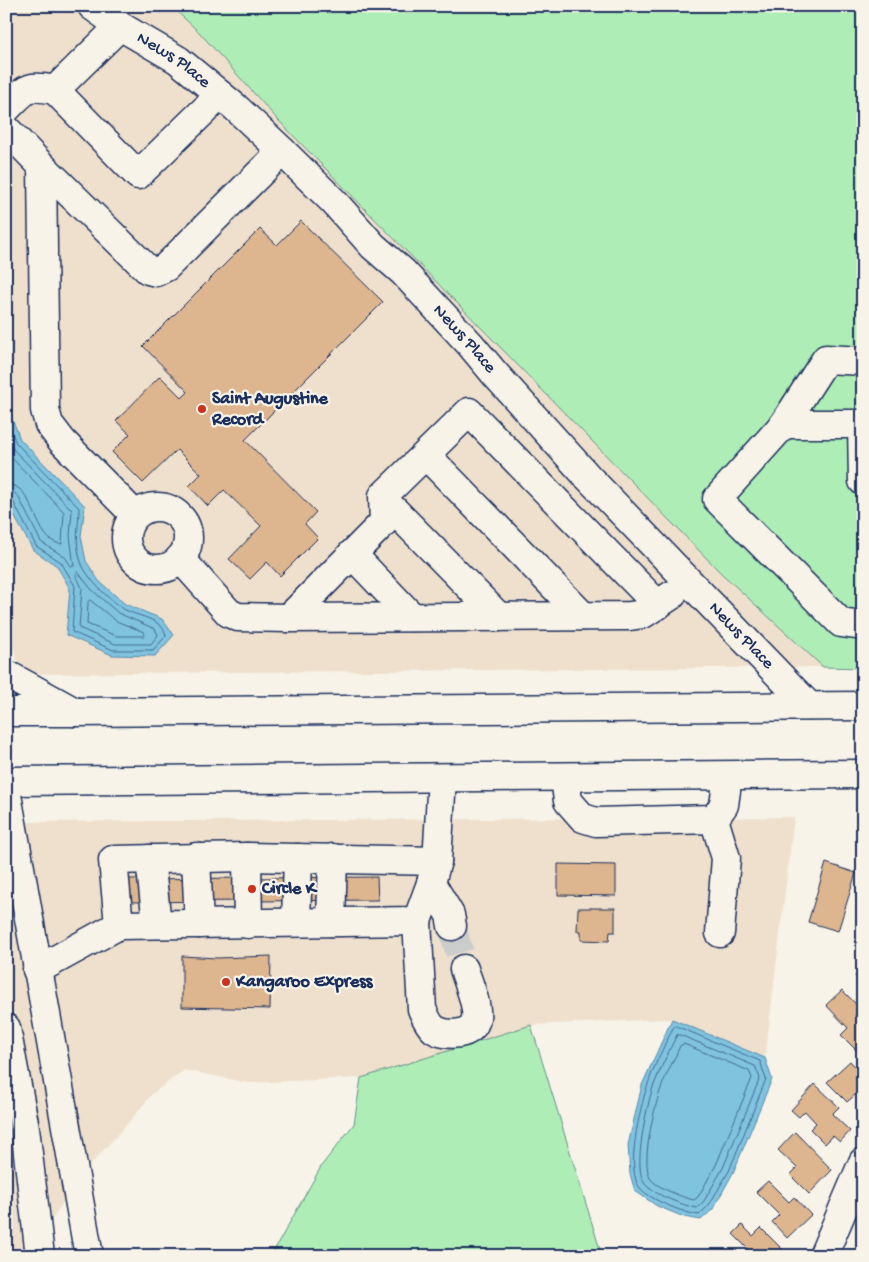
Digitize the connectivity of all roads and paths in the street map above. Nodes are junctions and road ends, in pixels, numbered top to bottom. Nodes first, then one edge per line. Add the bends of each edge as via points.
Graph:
1 (92, 6) edge
2 (120, 26) junction
3 (55, 90) junction
4 (220, 95) junction
5 (6, 109) edge
6 (6, 129) edge
7 (282, 151) junction
8 (42, 166) junction
9 (863, 361) edge
10 (784, 424) junction
11 (862, 424) edge
12 (426, 455) junction
13 (863, 481) edge
14 (384, 510) junction
15 (135, 515) junction
16 (352, 554) junction
17 (180, 558) junction
18 (688, 580) junction
19 (658, 605) junction
20 (583, 616) junction
21 (412, 617) junction
22 (499, 617) junction
23 (289, 618) junction
24 (863, 626) edge
25 (6, 674) edge
26 (809, 706) junction
27 (863, 706) edge
28 (6, 712) edge
29 (75, 712) junction
30 (863, 774) edge
31 (728, 776) junction
32 (564, 777) junction
33 (442, 778) junction
34 (6, 781) edge
35 (6, 788) edge
36 (714, 819) junction
37 (196, 857) junction
38 (247, 857) junction
39 (298, 858) junction
40 (333, 858) junction
41 (150, 859) junction
42 (434, 872) junction
43 (417, 921) junction
44 (296, 922) junction
45 (331, 922) junction
46 (157, 924) junction
47 (199, 924) junction
48 (248, 924) junction
49 (118, 925) junction
50 (452, 926) tunnel mouth
51 (720, 933) dead end
52 (464, 969) tunnel mouth
53 (37, 970) junction
54 (6, 1028) edge
55 (863, 1162) edge
56 (40, 1256) edge
57 (89, 1256) edge
58 (823, 1256) edge

1 - 2 main road, News Place
2 - 3 main road
2 - 4 main road, News Place via 178,60
3 - 4 main road via 138,175
3 - 5 main road via 36,86 27,89
4 - 7 main road, News Place
6 - 8 main road
7 - 8 main road via 166,267 156,272 148,270
7 - 18 main road, News Place via 373,246 403,272 588,476
8 - 15 main road via 45,402 49,424
9 - 10 main road via 826,359
10 - 11 main road
10 - 24 main road via 717,499 841,623
11 - 13 main road
12 - 14 main road via 383,496
12 - 19 main road via 469,412
12 - 20 main road
14 - 16 main road via 384,522
14 - 22 main road via 394,510
15 - 17 main road via 154,507 165,508 182,519 188,539
15 - 17 main road via 129,523 126,543 135,560 153,569 168,567
16 - 21 main road
16 - 23 main road
17 - 23 main road via 230,613
18 - 19 main road
18 - 26 main road, News Place
19 - 20 main road via 643,614 630,616
20 - 22 main road
21 - 22 main road
21 - 23 main road
25 - 29 main road
26 - 27 main road
26 - 29 main road
28 - 29 main road
30 - 31 main road
31 - 32 main road
31 - 36 main road via 724,805
32 - 33 main road
32 - 36 main road via 568,801 583,818 596,822
33 - 34 main road
33 - 42 main road
35 - 53 main road
36 - 51 main road via 726,858
37 - 38 main road
37 - 41 main road
37 - 47 main road
38 - 39 main road
38 - 48 main road
39 - 40 main road
39 - 44 main road
40 - 42 main road
40 - 45 main road
41 - 46 main road
41 - 49 main road via 113,860
42 - 43 main road
42 - 50 main road
43 - 45 main road
43 - 52 main road via 422,1010 433,1028 442,1033 467,1031 476,1018
44 - 45 main road
44 - 48 main road
46 - 47 main road
46 - 49 main road
47 - 48 main road
49 - 53 main road
53 - 57 main road
54 - 56 main road via 24,1128
55 - 58 main road

